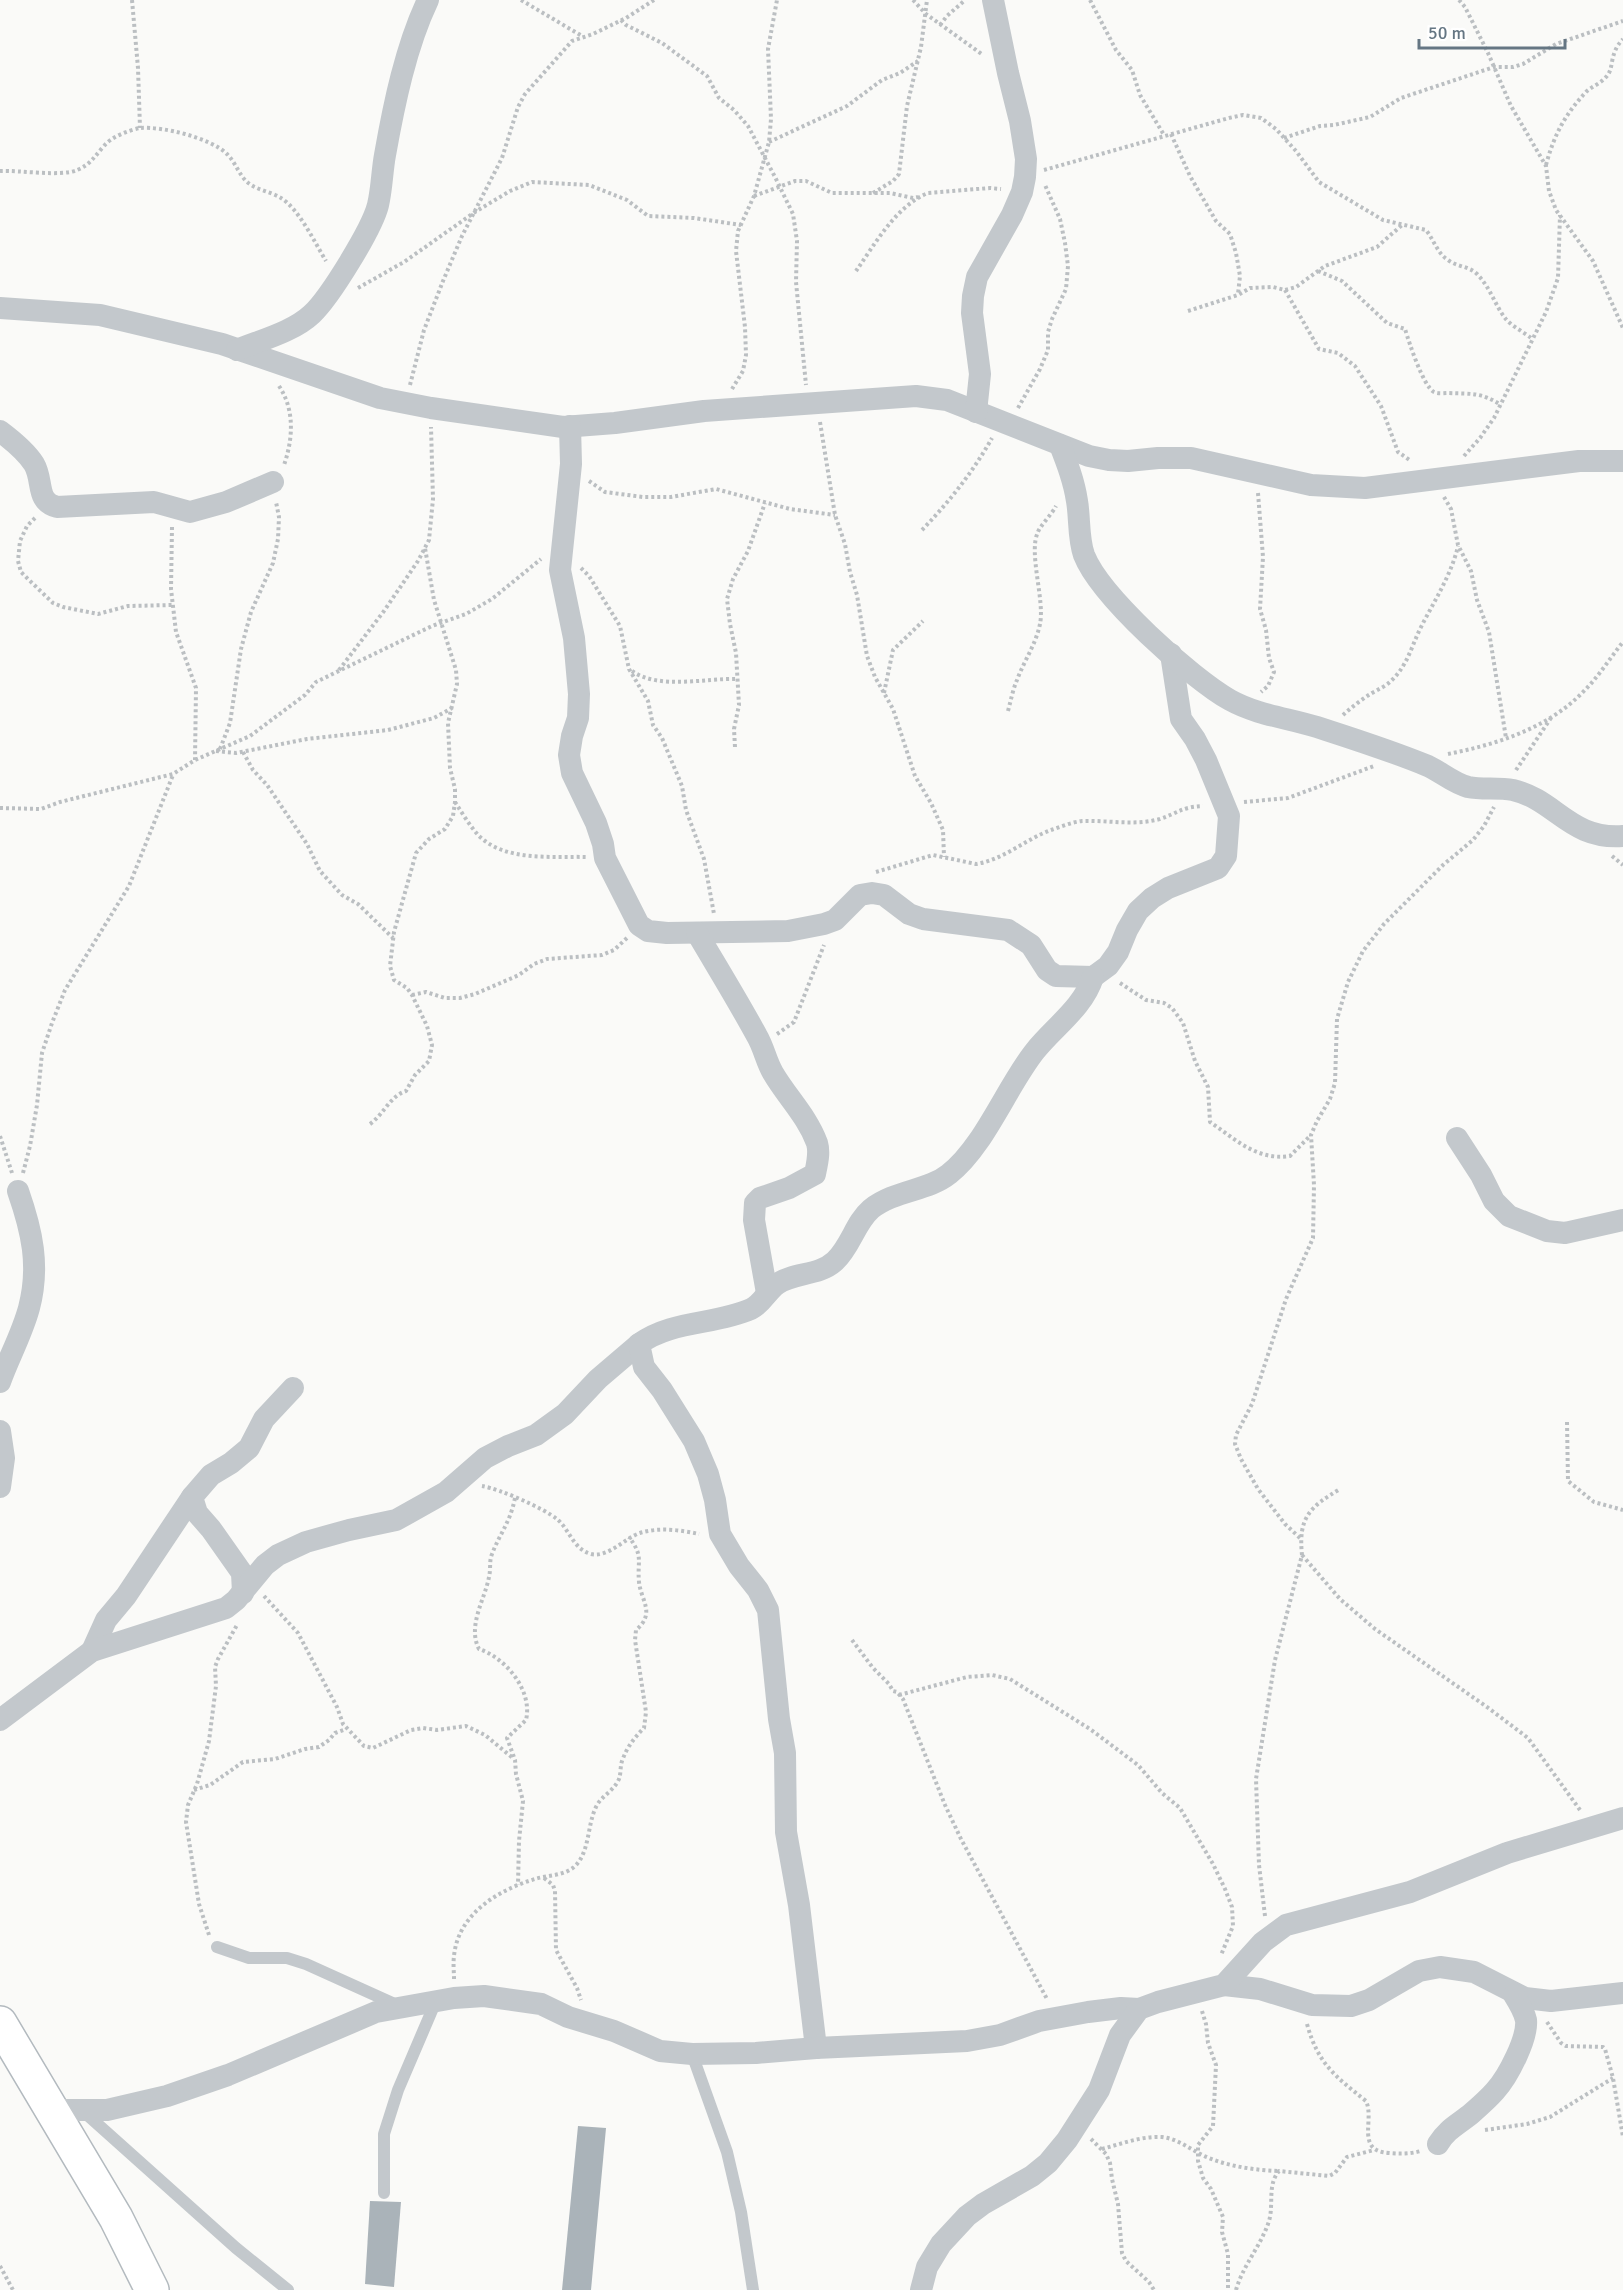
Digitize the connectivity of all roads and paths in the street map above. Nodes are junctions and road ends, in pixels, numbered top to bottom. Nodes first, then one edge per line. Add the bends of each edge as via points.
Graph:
1 (132, 0) edge
2 (428, 0) edge
3 (521, 0) edge
4 (654, 0) edge
5 (777, 0) edge
6 (913, 0) edge
7 (927, 0) edge
8 (965, 0) edge
9 (993, 0) edge
10 (1090, 0) edge
11 (1458, 0) edge
12 (926, 14) junction
13 (621, 20) junction
14 (1623, 21) edge
15 (940, 25) junction
16 (583, 37) junction
17 (1623, 39) edge
18 (918, 60) junction
19 (1494, 67) junction
20 (1008, 73) junction
21 (140, 128) junction
22 (1171, 134) junction
23 (1164, 135) junction
24 (1284, 138) junction
25 (769, 142) junction
26 (765, 158) junction
27 (1546, 166) junction
28 (0, 171) edge
29 (779, 186) junction
30 (1022, 192) junction
31 (873, 193) junction
32 (753, 196) junction
33 (919, 196) junction
34 (474, 212) junction
35 (1560, 215) junction
36 (1402, 224) junction
37 (741, 225) junction
38 (856, 271) dead end
39 (1318, 271) junction
40 (346, 285) junction
41 (1285, 290) junction
42 (1238, 295) junction
43 (0, 308) edge
44 (1188, 311) dead end
45 (1623, 328) edge
46 (1532, 338) junction
47 (237, 350) junction
48 (260, 359) junction
49 (405, 403) junction
50 (813, 403) junction
51 (1501, 405) junction
52 (431, 408) junction
53 (715, 411) junction
54 (976, 412) junction
55 (1005, 423) junction
56 (570, 426) junction
57 (0, 431) edge
58 (1060, 445) junction
59 (1623, 461) edge
60 (571, 464) junction
61 (1255, 473) junction
62 (1071, 476) junction
63 (1460, 477) junction
64 (1434, 480) junction
65 (273, 482) junction
66 (765, 502) junction
67 (48, 504) junction
68 (173, 509) junction
69 (835, 515) junction
70 (922, 530) dead end
71 (1458, 545) junction
72 (561, 547) junction
73 (425, 548) junction
74 (173, 605) junction
75 (923, 621) dead end
76 (441, 623) junction
77 (1623, 642) edge
78 (1171, 654) junction
79 (629, 669) junction
80 (337, 673) junction
81 (737, 679) junction
82 (884, 693) junction
83 (452, 708) junction
84 (1247, 708) junction
85 (1008, 711) dead end
86 (1551, 718) junction
87 (1328, 731) junction
88 (1506, 738) junction
89 (735, 747) dead end
90 (218, 750) junction
91 (243, 752) junction
92 (1408, 759) junction
93 (195, 760) junction
94 (173, 774) junction
95 (1502, 789) junction
96 (454, 802) junction
97 (1225, 804) junction
98 (0, 808) edge
99 (1623, 836) edge
100 (944, 857) junction
101 (605, 858) junction
102 (852, 902) junction
103 (836, 920) junction
104 (642, 927) junction
105 (702, 933) junction
106 (394, 938) junction
107 (1093, 977) junction
108 (412, 995) junction
109 (761, 1043) junction
110 (370, 1124) dead end
111 (1311, 1135) junction
112 (0, 1136) edge
113 (1457, 1138) dead end
114 (18, 1191) junction
115 (1623, 1220) edge
116 (768, 1293) junction
117 (639, 1344) junction
118 (0, 1382) edge
119 (293, 1388) dead end
120 (1567, 1422) dead end
121 (0, 1431) edge
122 (457, 1484) junction
123 (0, 1487) edge
124 (1340, 1489) dead end
125 (192, 1497) junction
126 (515, 1498) junction
127 (1623, 1510) edge
128 (630, 1537) junction
129 (1300, 1538) junction
130 (723, 1540) junction
131 (1302, 1555) junction
132 (246, 1589) junction
133 (852, 1640) dead end
134 (92, 1651) junction
135 (899, 1695) junction
136 (0, 1720) edge
137 (346, 1729) junction
138 (515, 1760) junction
139 (194, 1790) junction
140 (1623, 1818) edge
141 (1592, 1828) junction
142 (543, 1877) junction
143 (518, 1885) junction
144 (1268, 1938) junction
145 (217, 1947) joint
146 (1219, 1959) dead end
147 (1224, 1985) junction
148 (1192, 1993) junction
149 (1623, 1993) edge
150 (1522, 1997) junction
151 (445, 1999) junction
152 (582, 2002) dead end
153 (1303, 2002) junction
154 (400, 2006) junction
155 (1139, 2009) junction
156 (1057, 2018) junction
157 (0, 2023) edge
158 (816, 2048) junction
159 (692, 2054) junction
160 (1613, 2078) junction
161 (67, 2111) junction
162 (1083, 2116) junction
163 (1479, 2131) dead end
164 (1623, 2137) edge
165 (1438, 2144) joint
166 (1101, 2149) junction
167 (1374, 2150) junction
168 (1197, 2151) junction
169 (1279, 2171) junction
170 (384, 2193) dead end
171 (0, 2266) edge
172 (13, 2290) edge
173 (152, 2290) edge
174 (288, 2290) edge
175 (753, 2290) edge
176 (921, 2290) edge
177 (1154, 2290) edge
178 (1228, 2290) edge
179 (1236, 2290) edge

1 - 21 path
2 - 40 street via 394,106 378,206
3 - 16 path
4 - 13 path
5 - 25 path via 768,49
6 - 12 path
7 - 12 path
8 - 15 path
9 - 20 street
10 - 23 path via 1116,51 1136,76 1140,95
11 - 19 path
12 - 15 path
12 - 18 path
13 - 16 path
13 - 26 path via 650,35 707,76 719,98 748,126
14 - 19 path via 1556,44 1523,64
15 - 20 path
16 - 34 path via 559,53 525,94 502,158
17 - 27 path via 1614,50 1606,78 1589,89 1566,116 1554,137
18 - 25 path via 847,106
18 - 31 path via 899,174
19 - 24 path via 1401,98 1370,117 1320,126
19 - 27 path via 1511,106
20 - 30 street via 1026,159
21 - 28 path via 113,138 75,172
21 - 40 path via 207,141 225,152 245,180 282,198 294,211
22 - 23 path
22 - 24 path via 1243,115 1261,118
22 - 42 path via 1216,221 1230,234 1240,276
23 - 55 path via 1040,171 1060,219 1068,266 1066,289 1047,332 1047,350 1040,369
24 - 36 path via 1319,182 1371,214
25 - 26 path
26 - 29 path
26 - 32 path
27 - 35 path via 1549,191
29 - 31 path via 806,181 832,193
29 - 32 path
29 - 50 path via 793,214 798,241 796,282
30 - 33 path via 990,188
30 - 54 street via 977,277 973,296 980,374
31 - 33 path
32 - 37 path
33 - 38 path via 893,220
34 - 37 path via 532,182 553,182 589,185 627,200 648,216
34 - 40 path via 404,262
34 - 49 path via 424,330
35 - 45 path via 1593,261
35 - 46 path via 1558,278
36 - 39 path via 1377,247
36 - 46 path via 1426,230 1444,257 1478,275 1506,320
37 - 53 path via 736,251 746,355 742,371
39 - 41 path
39 - 51 path via 1342,280 1387,323 1404,329 1430,388 1436,393 1474,393
40 - 47 street via 296,326
41 - 42 path via 1250,288
41 - 64 path via 1318,349 1338,353 1355,366 1381,406 1398,452
42 - 44 path
43 - 47 street via 99,315
46 - 51 path
47 - 48 street
48 - 49 street
48 - 65 path via 290,404 288,452
49 - 52 street
50 - 53 street
50 - 54 street via 916,396 947,400
50 - 69 path
51 - 63 path via 1465,454
52 - 56 street
52 - 73 path via 432,520
53 - 56 street
54 - 55 street
55 - 58 street
55 - 70 path
56 - 60 street
57 - 67 street via 34,463
58 - 61 street via 1109,460 1191,458
58 - 62 street
59 - 63 street via 1578,461
60 - 66 path via 605,492 671,497 716,489
60 - 72 street
61 - 64 street via 1311,485 1365,488
61 - 84 path via 1263,557 1260,609 1274,672 1268,686
62 - 78 street via 1084,554 1118,605
62 - 85 path via 1038,532 1040,624
63 - 64 street
64 - 71 path via 1451,509
65 - 68 street via 208,508 190,512
65 - 90 path via 279,517 275,555 251,612 230,723
66 - 69 path
66 - 81 path via 727,599
67 - 68 street via 57,507 154,502
67 - 74 path via 23,533 18,561 21,572 45,597 63,608 98,614 128,606
68 - 74 path
69 - 82 path via 845,544 867,656
71 - 87 path via 1455,560 1409,658 1386,686 1360,701
71 - 88 path via 1471,571 1489,632
72 - 76 path via 492,599
72 - 79 path via 589,576 616,619
72 - 101 street via 560,570 574,639 579,694 569,755 572,773 596,824
73 - 76 path
73 - 80 path
74 - 93 path via 180,648 196,688
75 - 82 path via 893,650
76 - 80 path
76 - 83 path via 456,670
77 - 86 path via 1585,690
78 - 84 street via 1207,684
78 - 97 street via 1181,719 1195,739
79 - 81 path via 639,676 669,682
79 - 105 path via 648,701 653,725 682,786 686,810 704,860 715,912
80 - 90 path via 316,682 305,695 250,736
81 - 89 path
82 - 100 path via 915,776 943,830
83 - 91 path via 434,718 388,730
83 - 96 path via 448,723
84 - 87 street
86 - 88 path
86 - 95 path
87 - 92 street
88 - 92 path via 1468,750
90 - 91 path
90 - 93 path
91 - 106 path via 307,844 320,871 342,895 358,904
92 - 95 street via 1465,786
92 - 97 path via 1288,798
93 - 94 path
94 - 98 path via 41,809
94 - 114 path via 129,886 65,990 51,1023 42,1053 30,1146
95 - 99 street via 1532,797 1589,833
95 - 111 path via 1473,840 1399,909 1363,951 1337,1019 1335,1083
96 - 101 path via 480,836 509,853
96 - 106 path via 453,816 445,829 416,853
97 - 100 path via 1188,807 1161,819 1125,824 1080,821 1030,839 981,864
97 - 107 street via 1229,832 1226,856 1218,868 1152,898 1138,911 1108,966
100 - 102 path via 933,855 877,871 865,881
101 - 104 street
102 - 103 street
102 - 107 street via 872,893 884,895 909,914 923,919 1008,930 1031,945 1047,970 1056,976
103 - 105 street via 788,931
103 - 109 path via 794,1022
104 - 105 street via 667,933
104 - 108 path via 602,955 547,959 475,994 460,998 426,992
105 - 109 street
106 - 108 path via 390,972
107 - 111 path via 1118,982 1146,1000 1172,1008 1183,1023 1194,1061 1208,1087 1210,1122 1257,1154 1269,1157 1290,1156
107 - 116 street via 1088,992 1035,1051 974,1145 947,1176 884,1200 869,1211 834,1263 777,1284
108 - 110 path via 431,1035 432,1053 406,1091 396,1094
109 - 116 street via 768,1065 810,1126 818,1146 815,1174 755,1203 754,1220
111 - 129 path via 1313,1238 1286,1299 1235,1444 1258,1489
112 - 114 path
113 - 115 street via 1494,1201 1509,1216 1547,1231 1565,1233
114 - 118 street via 35,1254 33,1287
116 - 117 street via 749,1310 678,1326 651,1335
117 - 122 street via 555,1421 536,1435 485,1458
117 - 130 street via 644,1367 701,1457 711,1483
119 - 125 street via 264,1419 249,1448 212,1475
120 - 127 path via 1568,1481 1594,1502
121 - 123 street via 4,1458
122 - 126 path via 497,1488
122 - 132 street via 396,1520 306,1542 278,1555
124 - 129 path via 1307,1514
125 - 132 street via 196,1513 242,1573
125 - 134 street via 106,1620
126 - 128 path via 544,1510 565,1527 581,1550 593,1555 605,1553
126 - 138 path via 511,1519 490,1558 489,1580 477,1612 475,1639 479,1649 493,1655 525,1692 526,1720 507,1738
128 - 130 path via 650,1530 666,1530
128 - 142 path via 638,1549 640,1588 647,1607 635,1640 646,1712 644,1728 630,1743 618,1780 596,1807 576,1865 564,1873
129 - 131 path
130 - 158 street via 768,1610 785,1753 786,1832
131 - 141 path via 1340,1599 1375,1629 1528,1738
131 - 144 path via 1275,1660 1256,1779 1259,1865
132 - 134 street via 226,1608
132 - 137 path via 271,1602 298,1633
132 - 139 path via 243,1611 215,1667 209,1741
133 - 135 path
134 - 136 street
135 - 146 path via 967,1677 1010,1679 1090,1729 1138,1765 1180,1808 1225,1889 1232,1907 1233,1926
135 - 156 path via 961,1839
137 - 138 path via 364,1746 373,1748 411,1730 466,1726 485,1735
137 - 139 path via 319,1747 274,1759 243,1762 210,1785
138 - 143 path via 523,1801
139 - 145 path via 186,1822 199,1904 207,1932
140 - 141 street
141 - 144 street via 1507,1853 1410,1892 1286,1925
142 - 143 path
142 - 152 path via 555,1891 556,1950
143 - 151 path via 481,1905 464,1926
144 - 147 street
145 - 154 lane via 249,1958 287,1958 306,1964
147 - 148 street
147 - 153 street via 1260,1989
148 - 155 street
148 - 168 path via 1203,2014 1216,2066 1213,2126
149 - 150 street via 1551,2001
150 - 153 street via 1474,1972 1440,1967 1419,1971 1370,2000 1351,2006
150 - 160 path via 1561,2043 1603,2047
150 - 165 street via 1526,2032 1516,2055 1496,2090 1445,2132
151 - 154 street
151 - 159 street via 484,1996 542,2004 568,2018 614,2031 660,2051
151 - 170 lane via 398,2090 384,2134
153 - 167 path via 1320,2057 1330,2072 1366,2101 1369,2144
154 - 161 street via 375,2012 228,2075 167,2096 107,2110
155 - 156 street
155 - 162 street via 1120,2035
156 - 158 street via 968,2041
157 - 161 street
158 - 159 street
159 - 175 lane via 727,2152
160 - 163 path via 1550,2117
160 - 164 path
161 - 173 street
161 - 174 lane
162 - 166 path via 1086,2132
162 - 176 street via 1048,2163 983,2204 941,2244 927,2267
165 - 167 path via 1410,2154
166 - 168 path via 1163,2137
166 - 177 path via 1110,2163 1122,2253
167 - 169 path via 1347,2157 1329,2176
168 - 169 path via 1252,2170
168 - 178 path via 1203,2178 1223,2217
169 - 179 path via 1271,2188 1269,2219
171 - 172 path

